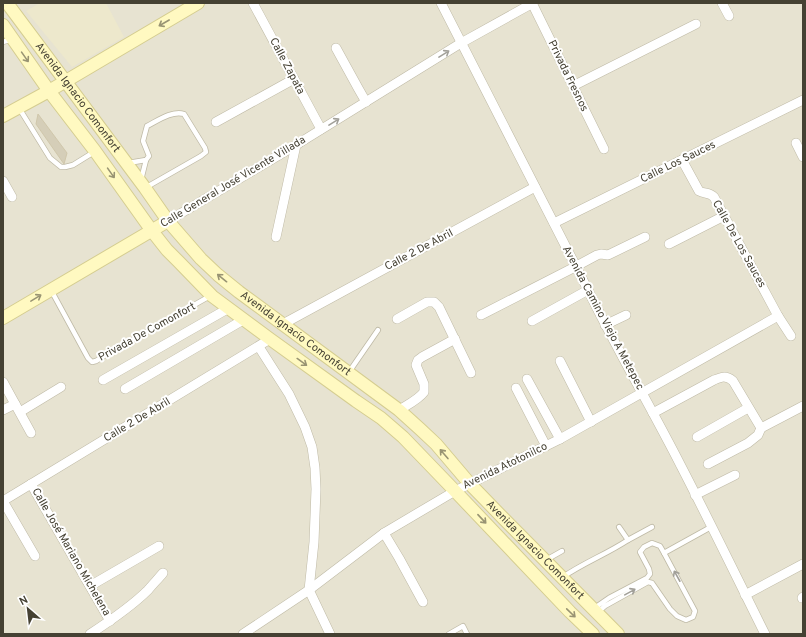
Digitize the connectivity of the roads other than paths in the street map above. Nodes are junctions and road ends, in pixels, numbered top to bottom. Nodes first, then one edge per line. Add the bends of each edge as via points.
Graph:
1 (7, 3) edge
2 (198, 3) edge
3 (253, 3) edge
4 (441, 3) edge
5 (533, 3) edge
6 (722, 3) edge
7 (729, 16) dead end
8 (696, 24) dead end
9 (3, 25) edge
10 (8, 41) edge
11 (461, 43) junction
12 (336, 48) dead end
13 (294, 79) junction
14 (65, 81) junction
15 (573, 86) junction
16 (49, 91) junction
17 (803, 100) edge
18 (366, 102) junction
19 (19, 108) junction
20 (3, 116) edge
21 (216, 122) dead end
22 (321, 129) junction
23 (796, 143) dead end
24 (296, 145) junction
25 (604, 149) dead end
26 (95, 151) junction
27 (803, 157) edge
28 (146, 160) junction
29 (682, 160) junction
30 (127, 163) junction
31 (3, 181) edge
32 (143, 185) junction
33 (535, 187) junction
34 (12, 197) dead end
35 (724, 216) junction
36 (168, 221) junction
37 (554, 223) junction
38 (152, 231) junction
39 (276, 237) dead end
40 (645, 237) dead end
41 (669, 244) dead end
42 (576, 267) junction
43 (50, 289) junction
44 (588, 290) junction
45 (212, 296) junction
46 (229, 308) junction
47 (481, 315) dead end
48 (626, 315) dead end
49 (778, 316) junction
50 (3, 318) edge
51 (397, 319) dead end
52 (244, 320) junction
53 (532, 321) dead end
54 (283, 324) junction
55 (605, 325) junction
56 (378, 330) dead end
57 (791, 336) dead end
58 (455, 339) junction
59 (270, 340) junction
60 (259, 346) junction
61 (560, 361) dead end
62 (348, 372) junction
63 (471, 373) dead end
64 (527, 379) dead end
65 (103, 380) dead end
66 (3, 382) edge
67 (61, 387) dead end
68 (516, 388) dead end
69 (125, 389) dead end
70 (642, 392) junction
71 (803, 406) edge
72 (18, 408) junction
73 (748, 408) junction
74 (3, 410) edge
75 (399, 410) junction
76 (653, 413) junction
77 (591, 422) junction
78 (761, 428) junction
79 (31, 433) dead end
80 (696, 437) dead end
81 (560, 439) junction
82 (546, 446) junction
83 (708, 464) dead end
84 (734, 475) dead end
85 (31, 484) junction
86 (470, 484) junction
87 (456, 490) junction
88 (695, 495) junction
89 (3, 501) edge
90 (618, 527) dead end
91 (652, 527) dead end
92 (711, 527) junction
93 (384, 533) junction
94 (628, 540) junction
95 (159, 546) dead end
96 (562, 551) dead end
97 (664, 553) junction
98 (35, 556) dead end
99 (545, 561) junction
100 (803, 564) edge
101 (163, 573) dead end
102 (561, 578) junction
103 (90, 586) junction
104 (309, 590) junction
105 (745, 595) junction
106 (423, 602) dead end
107 (595, 611) junction
108 (110, 621) junction
109 (90, 634) edge
110 (243, 634) edge
111 (330, 634) edge
112 (450, 634) edge
113 (467, 634) edge
114 (593, 634) edge
115 (618, 634) edge
116 (765, 634) edge

1 - 14 main road, Avenida Ignacio Comonfort
2 -> 14 main road
3 - 13 street, Calle Zapata
4 - 11 street, Avenida Camino Viejo A Metepec
5 - 11 street, Calle General José Vicente Villada
5 - 15 street, Privada Fresnos
6 - 7 street
8 - 15 street
9 - 10 main road, Avenida Ignacio Comonfort
10 -> 16 main road, Avenida Ignacio Comonfort
18 -> 11 street, Calle General José Vicente Villada
11 - 33 street, Avenida Camino Viejo A Metepec
12 - 18 street
13 - 21 street
13 - 22 street, Calle Zapata
14 - 16 main road
14 - 30 main road, Avenida Ignacio Comonfort
15 - 25 street, Privada Fresnos
16 - 19 main road
16 - 26 main road, Avenida Ignacio Comonfort
17 - 29 street, Calle Los Sauces
22 -> 18 street, Calle General José Vicente Villada
19 - 20 main road
19 - 26 lane via 50,158 61,167 73,165
22 - 24 street, Calle General José Vicente Villada
23 - 27 street
24 - 36 street, Calle General José Vicente Villada
24 - 39 street
26 -> 38 main road, Avenida Ignacio Comonfort
28 - 30 lane
28 - 32 lane
28 - 32 lane via 149,156 143,141 148,126 180,112 184,114 206,152
29 - 35 street, Calle De Los Sauces via 697,188 701,193 714,197
29 - 37 street, Calle Los Sauces
30 - 32 main road, Avenida Ignacio Comonfort
31 - 34 street
32 - 36 main road, Avenida Ignacio Comonfort
33 - 37 street, Avenida Camino Viejo A Metepec
33 - 54 street, Calle 2 De Abril
35 - 41 street
35 - 49 street, Calle De Los Sauces
36 - 38 main road, Calle General José Vicente Villada
54 -> 36 main road, Avenida Ignacio Comonfort via 218,275
37 - 42 street, Avenida Camino Viejo A Metepec
38 - 43 main road, Calle General José Vicente Villada
38 - 45 main road, Avenida Ignacio Comonfort
40 - 42 street via 608,255 600,254
42 - 44 street, Avenida Camino Viejo A Metepec
42 - 47 street
43 - 45 lane, Privada De Comonfort via 92,362
50 -> 43 main road, Calle General José Vicente Villada
44 - 53 street
44 - 55 street, Avenida Camino Viejo A Metepec
45 - 46 main road, Avenida Ignacio Comonfort
46 - 52 main road, Avenida Ignacio Comonfort
46 - 65 street
48 - 55 street
49 - 57 street, Calle De Los Sauces
49 - 70 street, Avenida Atotonilco
51 - 58 street via 427,302 434,302
52 - 59 main road, Avenida Ignacio Comonfort
52 - 69 street
54 - 62 main road, Avenida Ignacio Comonfort
55 - 70 street, Avenida Camino Viejo A Metepec
56 - 62 lane
58 - 63 street
58 - 75 street via 418,360 416,365 424,384 424,392
59 - 60 street, Calle 2 De Abril
59 -> 87 main road, Avenida Ignacio Comonfort via 381,418
60 - 85 street, Calle 2 De Abril
60 - 104 street via 289,394 312,447 316,489
61 - 77 street
62 - 75 main road, Avenida Ignacio Comonfort
64 - 81 street
66 - 72 street
67 - 72 street
68 - 82 street
70 - 76 street, Avenida Camino Viejo A Metepec
70 - 77 street, Avenida Atotonilco
71 - 78 street
72 - 74 street
72 - 79 street
73 - 76 street via 733,381 725,377 714,380
73 - 78 street
73 - 80 street
86 -> 75 main road, Avenida Ignacio Comonfort via 436,444
76 - 88 street, Avenida Camino Viejo A Metepec
77 - 81 street, Avenida Atotonilco
78 - 83 street via 758,435 748,443
81 - 82 street, Avenida Atotonilco
82 - 86 street, Avenida Atotonilco
84 - 88 street
85 - 89 street, Calle 2 De Abril
85 - 103 street, Calle José Mariano Michelena
86 - 87 street, Avenida Atotonilco
86 - 99 main road, Avenida Ignacio Comonfort
87 - 93 street, Avenida Atotonilco
87 -> 114 main road, Avenida Ignacio Comonfort
88 - 92 street, Avenida Camino Viejo A Metepec
89 - 98 street
90 - 94 lane
91 - 94 lane
92 - 97 lane
92 - 105 street, Avenida Camino Viejo A Metepec
93 - 104 street, Avenida Atotonilco
93 - 106 street
94 - 102 lane
95 - 103 street
96 - 99 lane
97 - 107 lane via 660,546 652,543 644,547 640,552 649,569 650,574 647,578 609,598
107 -> 97 lane via 648,582 652,583 677,616 686,620 693,616 696,611
99 - 102 main road, Avenida Ignacio Comonfort
100 - 105 street
101 - 108 street via 147,591
102 - 107 main road, Avenida Ignacio Comonfort
103 - 108 street, Calle José Mariano Michelena
104 - 110 street, Avenida Atotonilco
104 - 111 street
105 - 116 street, Avenida Camino Viejo A Metepec
107 - 115 main road, Avenida Ignacio Comonfort
108 - 109 street
112 - 113 lane via 463,626

